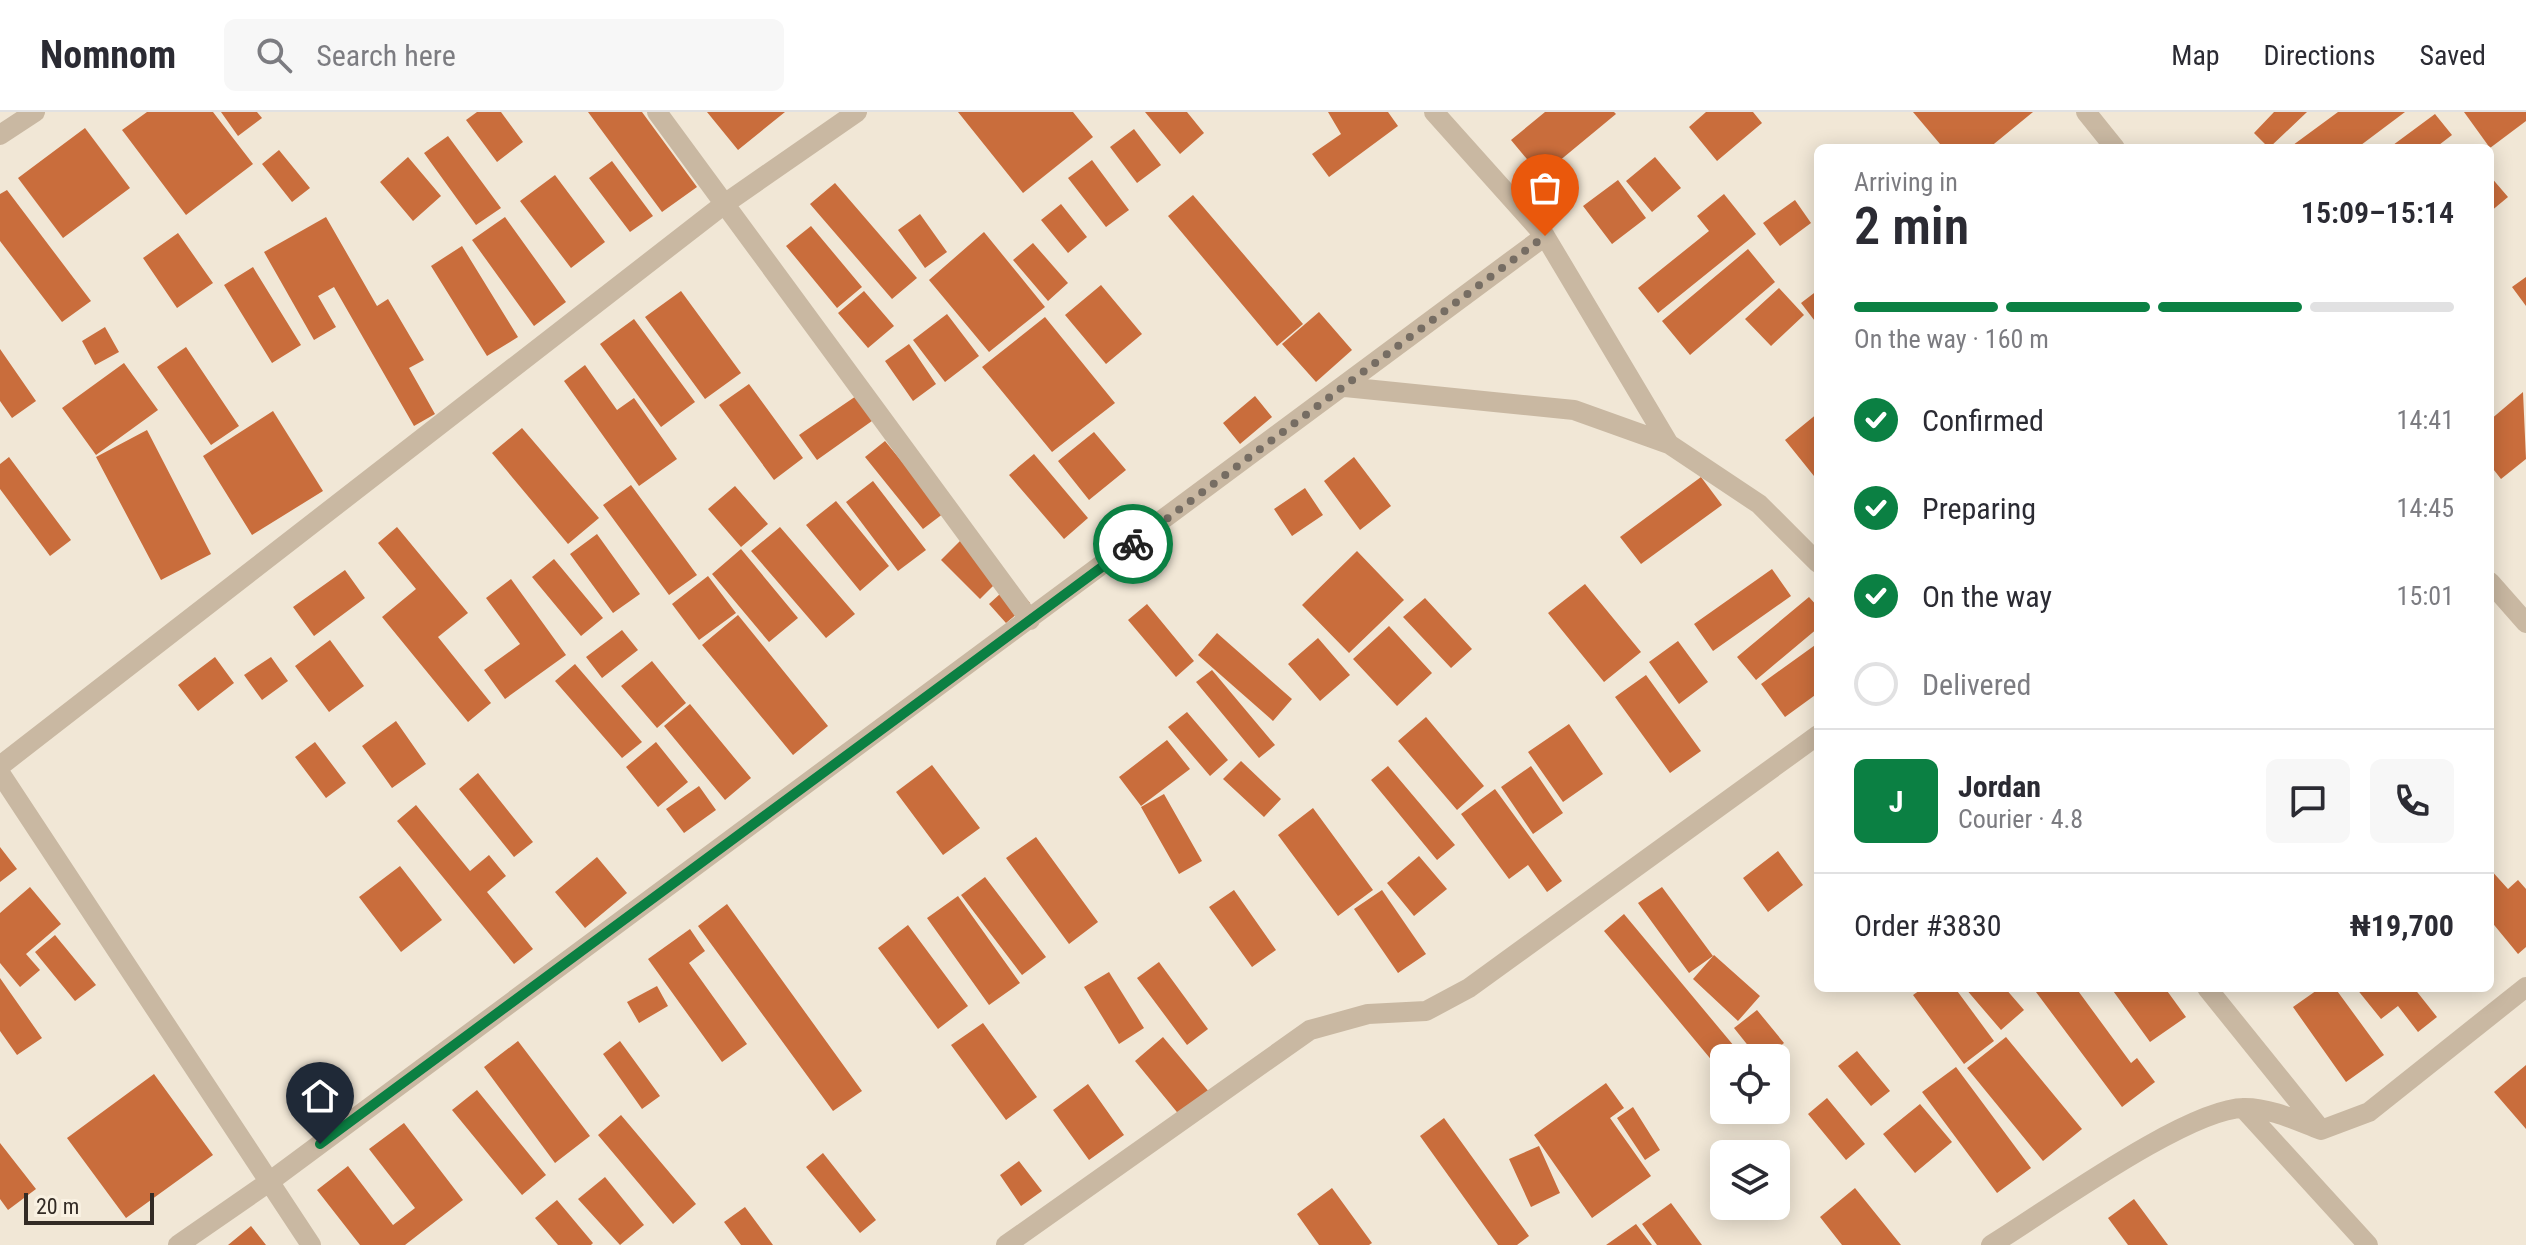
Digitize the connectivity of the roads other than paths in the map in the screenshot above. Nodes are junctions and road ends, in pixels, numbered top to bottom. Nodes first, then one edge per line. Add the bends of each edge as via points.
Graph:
1 (35, 112) edge
2 (657, 112) edge
3 (857, 112) edge
4 (1434, 112) edge
5 (2086, 112) edge
6 (0, 135) edge
7 (2112, 144) edge
8 (723, 205) junction
9 (1545, 236) junction
10 (1345, 387) junction
11 (1669, 444) junction
12 (1814, 559) edge
13 (2494, 587) edge
14 (1030, 620) junction
15 (2526, 623) edge
16 (1814, 738) edge
17 (0, 766) edge
18 (0, 773) edge
19 (2526, 987) edge
20 (2210, 992) edge
21 (2243, 1108) junction
22 (2321, 1130) junction
23 (269, 1182) junction
24 (178, 1245) edge
25 (311, 1245) edge
26 (1006, 1245) edge
27 (1991, 1245) edge
28 (2368, 1245) edge

1 - 6 street
2 - 8 street
3 - 8 street
4 - 9 street
5 - 7 street
8 - 14 street
8 - 17 street
9 - 10 street
9 - 11 street
10 - 11 street via 1574,410
10 - 14 street
11 - 12 street via 1759,504
13 - 15 street
14 - 23 street
16 - 26 street via 1469,988 1426,1011 1368,1014 1310,1030
18 - 23 street
19 - 22 street via 2369,1112
20 - 22 street
21 - 22 street via 2281,1114
21 - 27 street via 2190,1121
21 - 28 street
23 - 24 street
23 - 25 street

